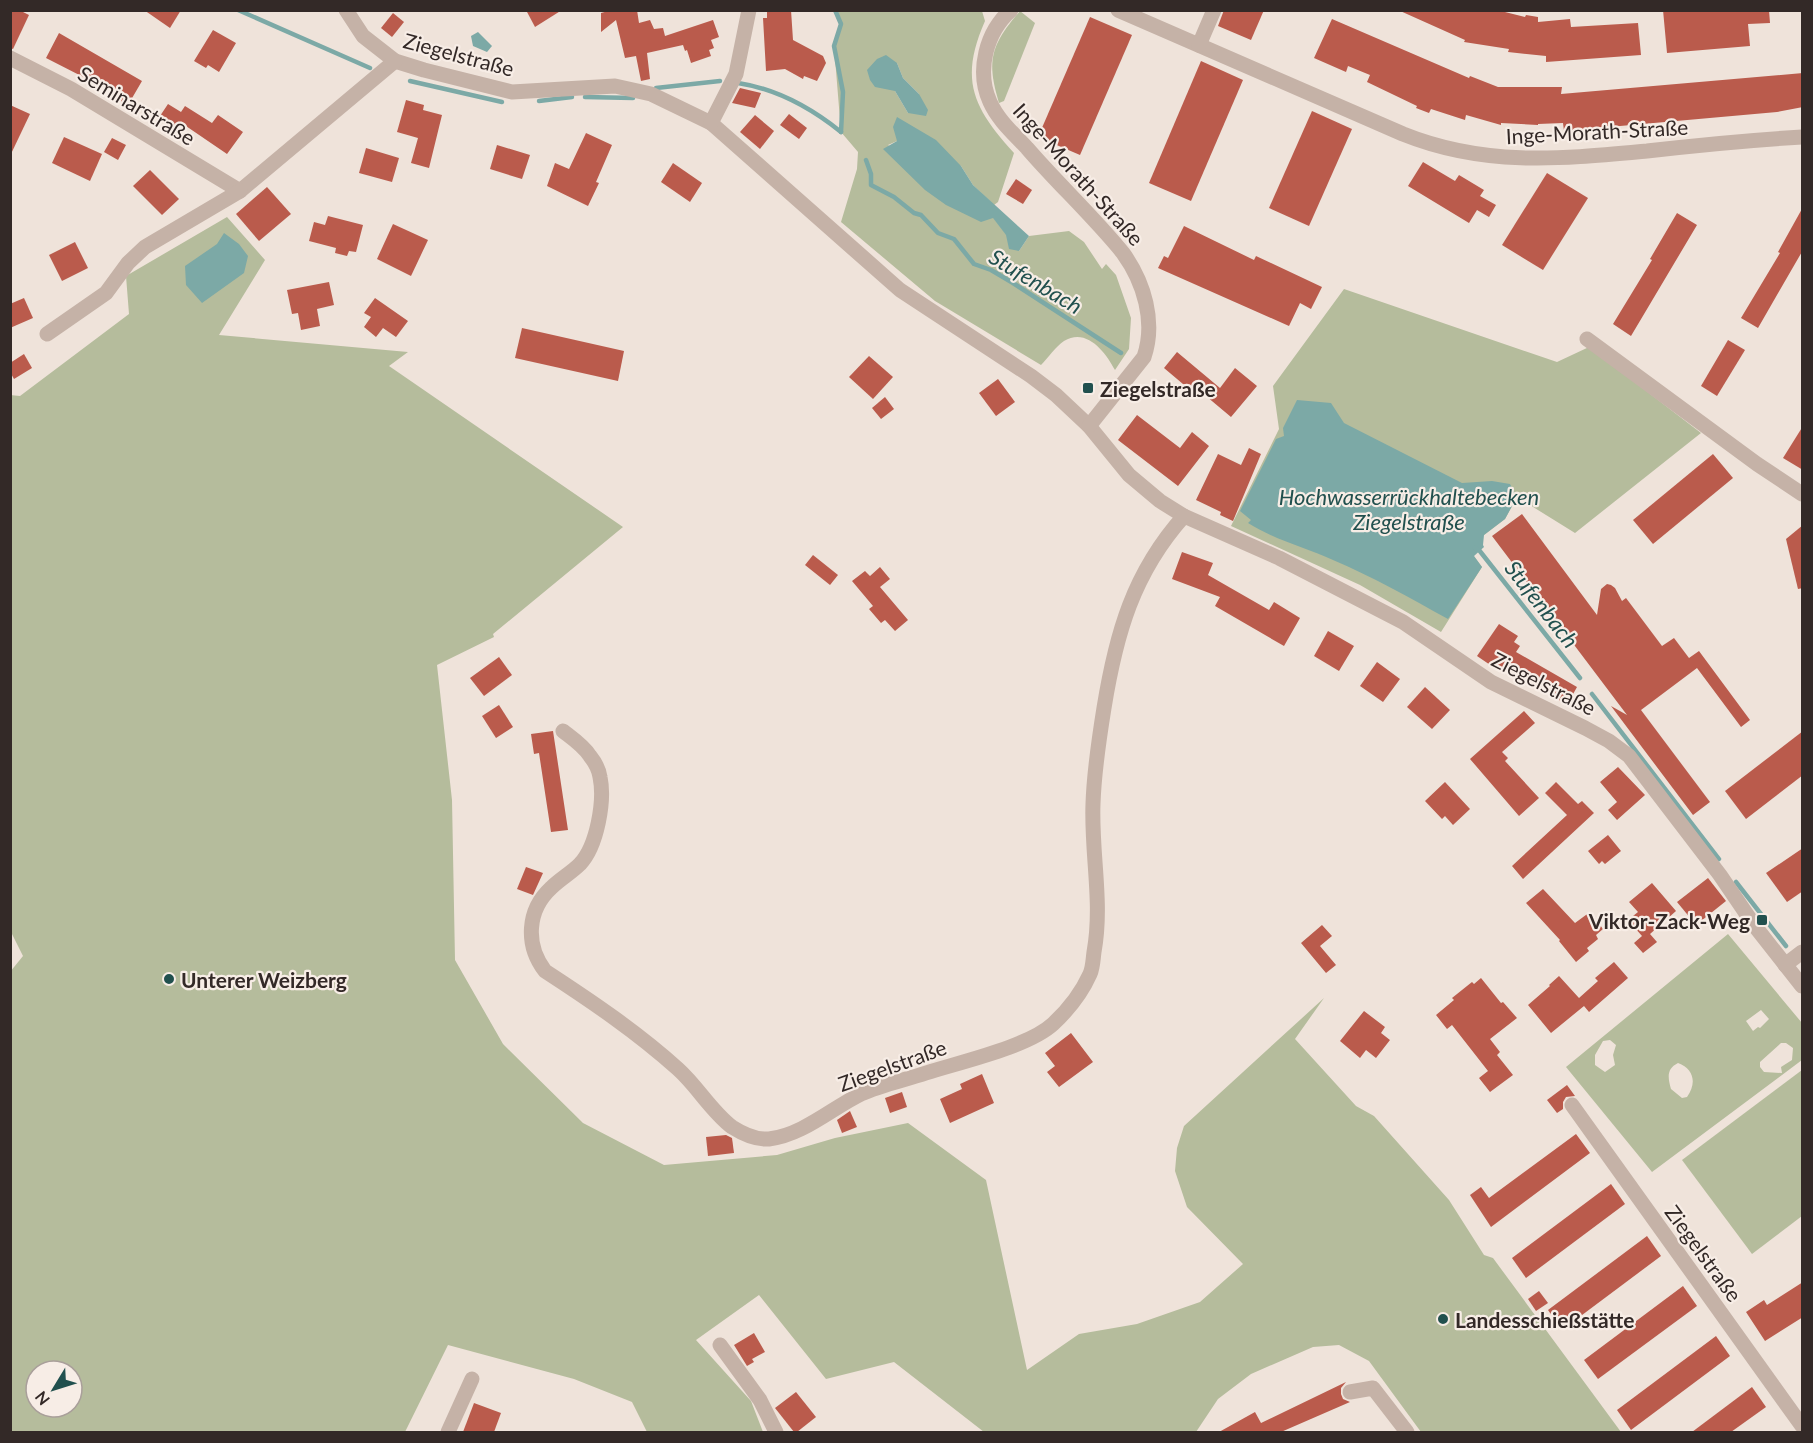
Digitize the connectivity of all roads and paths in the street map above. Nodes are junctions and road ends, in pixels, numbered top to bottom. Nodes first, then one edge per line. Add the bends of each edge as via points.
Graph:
1 (346, 10) edge
2 (749, 10) edge
3 (1011, 10) edge
4 (1118, 10) edge
5 (1214, 10) edge
6 (1199, 45) junction
7 (10, 58) edge
8 (394, 61) junction
9 (711, 123) junction
10 (1803, 137) edge
11 (240, 191) junction
12 (47, 334) dead end
13 (1587, 339) dead end
14 (1089, 426) junction
15 (1803, 494) edge
16 (1184, 516) junction
17 (563, 731) dead end
18 (1803, 952) edge
19 (1785, 965) junction
20 (1803, 986) edge
21 (1572, 1105) dead end
22 (720, 1345) dead end
23 (472, 1378) dead end
24 (1350, 1392) dead end
25 (1803, 1426) edge
26 (448, 1432) edge
27 (776, 1432) edge
28 (1407, 1432) edge

1 - 8 street, Ziegelstraße via 363,36
2 - 9 street via 736,74
3 - 14 street, Inge-Morath-Straße via 995,30 986,52 985,86 989,101 1010,130 1123,253 1133,267 1147,308 1149,327 1144,357
4 - 6 street, Inge-Morath-Straße
5 - 6 street
6 - 10 street, Inge-Morath-Straße via 1426,143 1463,153 1550,159
7 - 11 street, Seminarstraße via 71,89
8 - 9 street, Ziegelstraße via 512,92 629,88 651,94
8 - 11 street
9 - 14 street, Ziegelstraße via 900,290 1031,376
11 - 12 street via 145,248 128,263 106,293
13 - 15 street via 1756,464
14 - 16 street, Ziegelstraße via 1129,475
16 - 17 street, Ziegelstraße via 1150,562 1118,634 1096,760 1096,944 1091,972 1076,998 1051,1026 1025,1040 864,1093 782,1136 751,1137 735,1129 660,1053 545,971 538,962 530,934 542,897 580,864 590,849 598,817 600,775 589,754
16 - 19 street, Ziegelstraße via 1279,558 1403,622 1491,682 1609,741 1629,756
18 - 19 street
19 - 20 street, Ziegelstraße
21 - 25 street, Ziegelstraße
22 - 27 street via 760,1400
23 - 26 street
24 - 28 street via 1373,1388

